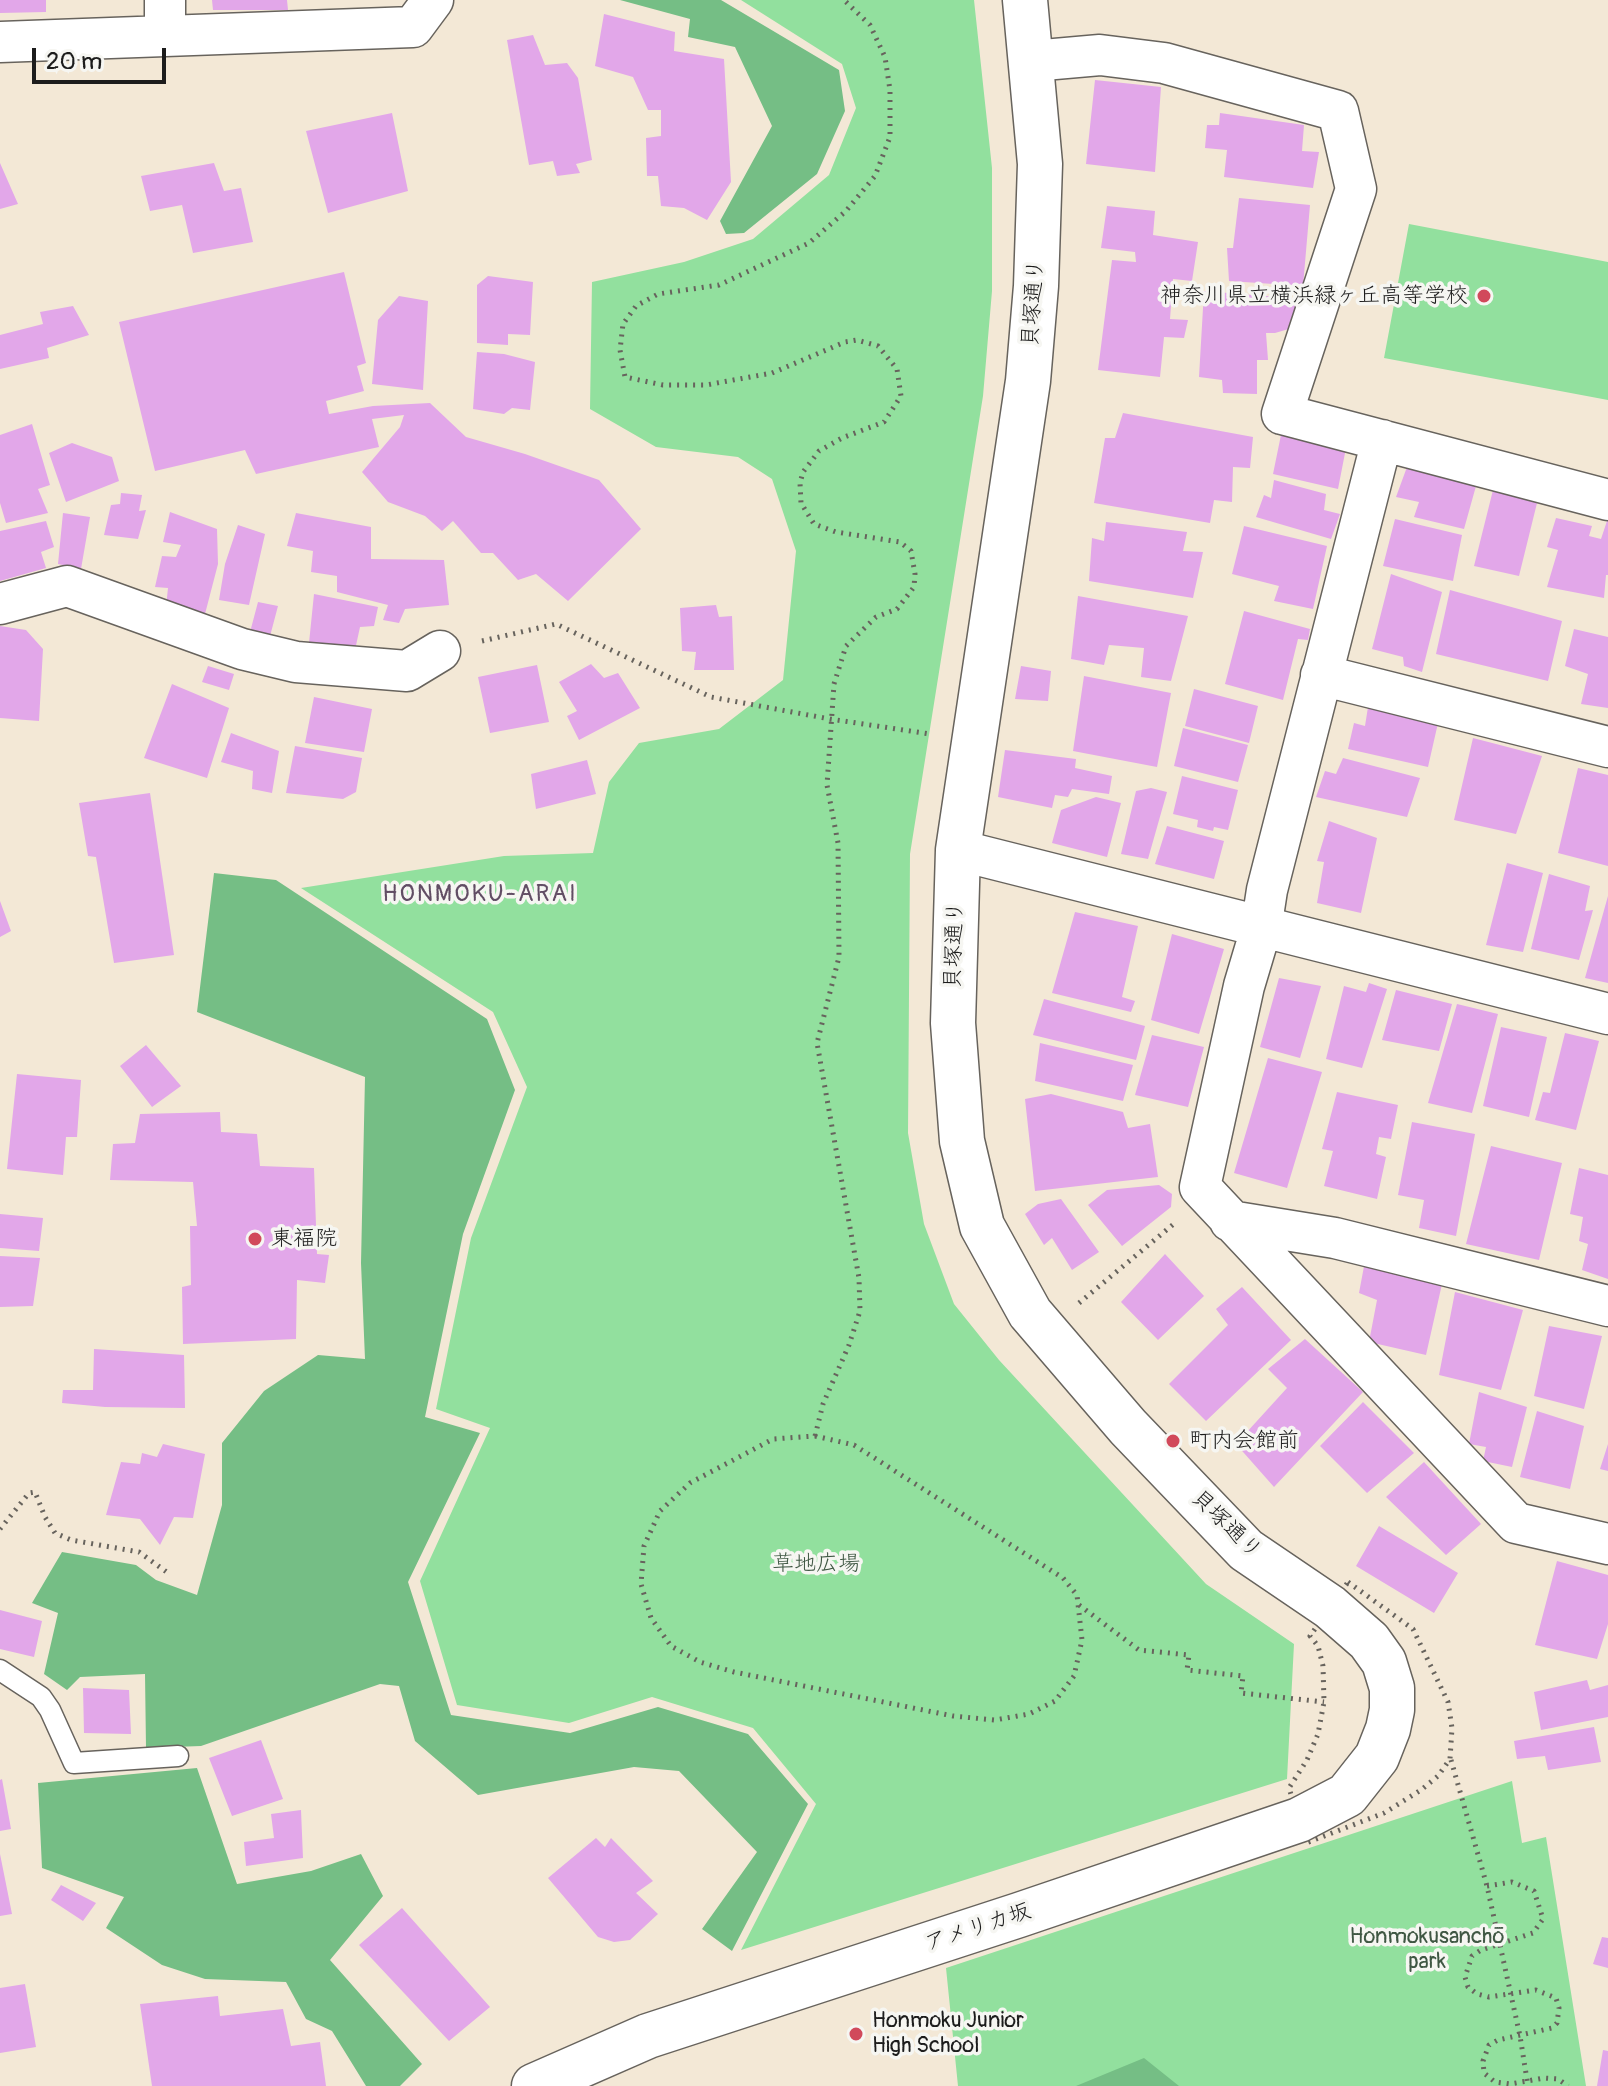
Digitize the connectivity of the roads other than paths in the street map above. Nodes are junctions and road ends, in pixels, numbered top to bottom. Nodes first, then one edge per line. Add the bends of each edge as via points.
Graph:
1 (433, 0) edge
2 (1025, 0) edge
3 (165, 18) edge
4 (0, 42) edge
5 (1032, 61) junction
6 (1382, 440) junction
7 (1608, 500) edge
8 (0, 604) edge
9 (440, 651) road end
10 (1321, 675) junction
11 (1608, 747) edge
12 (958, 850) junction
13 (1261, 929) junction
14 (1608, 1014) edge
15 (1219, 1209) junction
16 (1608, 1306) edge
17 (1608, 1544) edge
18 (0, 1670) edge
19 (1388, 1729) joint
20 (178, 1756) dead end
21 (534, 2086) edge

1 - 3 street via 413,27
2 - 5 street, 貝塚通り
3 - 4 street
5 - 6 street via 1100,55 1164,63 1338,111 1356,189 1282,414
5 - 12 street, 貝塚通り via 1040,164 1028,381
6 - 7 street
6 - 10 street
8 - 9 street via 67,586 242,649 296,662 407,671
10 - 11 street
10 - 13 street
12 - 13 street
12 - 19 street, 貝塚通り via 953,1023 962,1141 982,1226 1030,1313 1128,1427 1246,1550 1330,1607 1369,1641 1384,1662 1392,1688
13 - 14 street
13 - 15 street via 1200,1187
15 - 16 street
15 - 17 street via 1516,1523
18 - 20 lane via 41,1697 74,1763
19 - 21 street, アメリカ坂 via 1377,1757 1347,1795 1299,1820 648,2036

